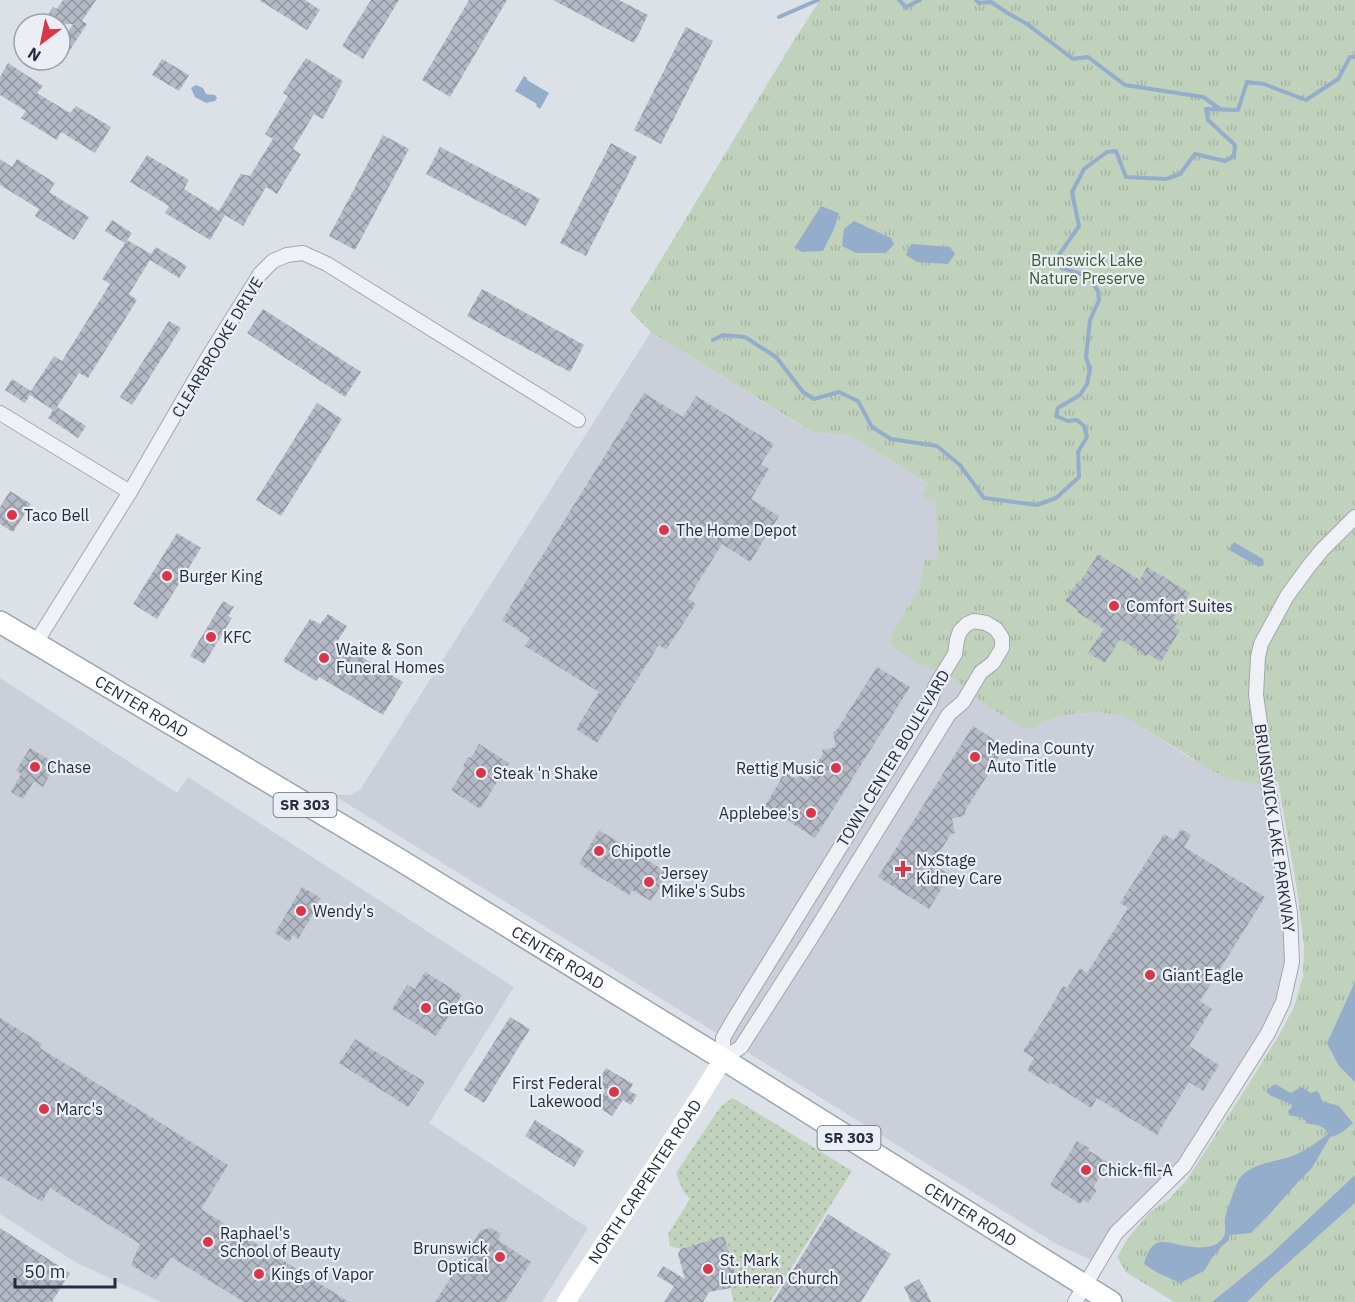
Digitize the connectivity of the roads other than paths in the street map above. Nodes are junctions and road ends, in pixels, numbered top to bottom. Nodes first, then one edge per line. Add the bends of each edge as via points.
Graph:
1 (0, 413) edge
2 (578, 420) dead end
3 (130, 492) junction
4 (1355, 517) edge
5 (0, 622) edge
6 (35, 644) junction
7 (723, 1059) junction
8 (1080, 1294) edge
9 (566, 1302) edge
10 (1111, 1302) edge

1 - 3 street
2 - 3 street, CLEARBROOKE DRIVE via 327,264 303,253 287,255 273,261 260,274
3 - 6 street, CLEARBROOKE DRIVE
4 - 8 street, BRUNSWICK LAKE PARKWAY via 1287,596 1258,657 1256,695 1290,913 1292,962 1283,1002 1268,1033 1184,1166 1116,1233
5 - 6 main road, CENTER ROAD / SR 303
6 - 7 main road, CENTER ROAD / SR 303 via 400,860
7 - 7 street, TOWN CENTER BOULEVARD via 741,1047 949,714 963,702 981,672 999,656 1002,638 990,625 974,621 960,632 955,654 930,702 723,1038
7 - 8 main road, CENTER ROAD / SR 303
7 - 9 street, NORTH CARPENTER ROAD
8 - 10 main road, CENTER ROAD / SR 303

